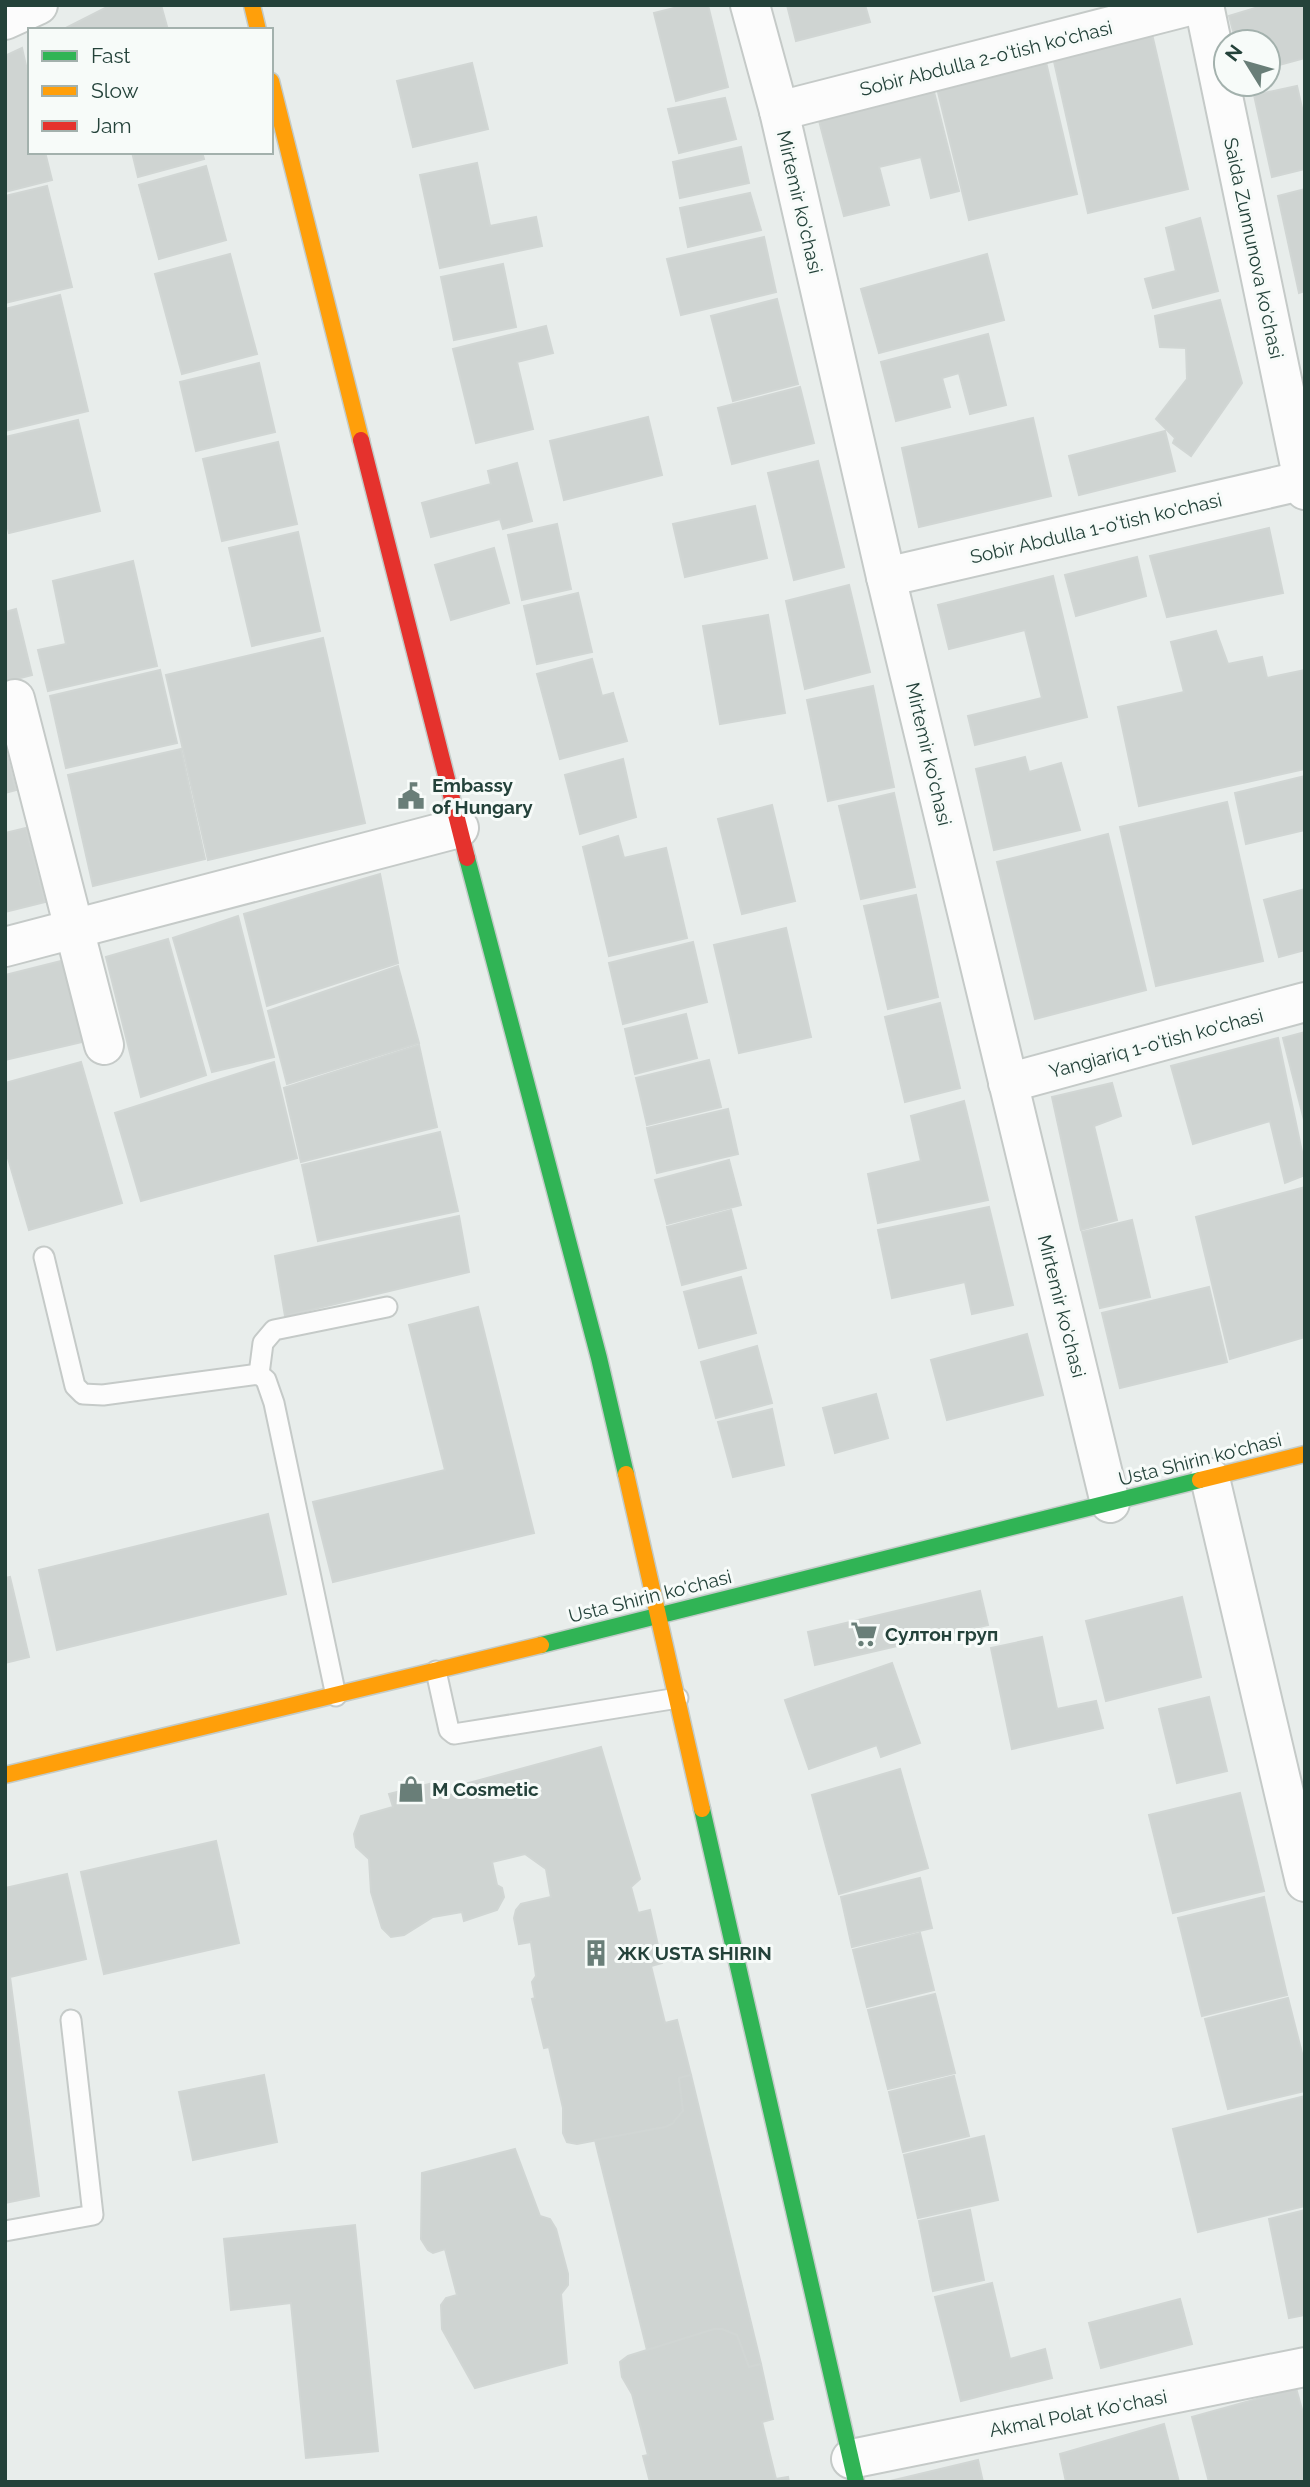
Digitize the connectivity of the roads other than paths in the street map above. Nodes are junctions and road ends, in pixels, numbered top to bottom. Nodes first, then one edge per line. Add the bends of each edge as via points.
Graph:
1 (38, 5) edge
2 (252, 5) edge
3 (750, 5) edge
4 (1193, 5) edge
5 (1204, 5) edge
6 (5, 20) edge
7 (258, 28) edge
8 (273, 89) edge
9 (779, 111) junction
10 (1304, 483) edge
11 (886, 577) junction
12 (15, 699) dead end
13 (459, 828) junction
14 (74, 930) junction
15 (5, 947) edge
16 (1305, 1003) edge
17 (104, 1045) dead end
18 (1007, 1083) junction
19 (44, 1257) dead end
20 (387, 1307) dead end
21 (259, 1374) junction
22 (1305, 1454) edge
23 (1210, 1478) junction
24 (1110, 1503) junction
25 (659, 1615) junction
26 (436, 1671) junction
27 (337, 1696) junction
28 (678, 1698) junction
29 (5, 1774) edge
30 (1305, 1882) edge
31 (71, 2020) dead end
32 (5, 2231) edge
33 (1305, 2368) edge
34 (853, 2470) edge

1 - 6 street
2 - 7 street
3 - 9 street, Mirtemir ko'chasi
4 - 9 street, Sobir Abdulla 2-o'tish ko'chasi
5 - 10 street, Saida Zunnunova ko'chasi
8 - 13 street
9 - 11 street, Mirtemir ko'chasi
10 - 11 street, Sobir Abdulla 1-o'tish ko'chasi
11 - 18 street, Mirtemir ko'chasi
12 - 14 street
13 - 14 street
13 - 25 street via 599,1357
14 - 15 street
14 - 17 street
16 - 18 street, Yangiariq 1-o'tish ko'chasi
18 - 24 street, Mirtemir ko'chasi
19 - 21 lane via 75,1385 83,1394
20 - 21 lane via 274,1329 263,1343
21 - 27 lane via 274,1403
22 - 23 street, Usta Shirin ko'chasi
23 - 24 street, Usta Shirin ko'chasi
23 - 30 street
24 - 25 street, Usta Shirin ko'chasi
25 - 26 street, Usta Shirin ko'chasi
25 - 28 street
26 - 27 street, Usta Shirin ko'chasi
26 - 28 lane via 449,1730 454,1734
27 - 29 street, Usta Shirin ko'chasi
28 - 34 street
31 - 32 lane via 93,2215
33 - 34 street, Akmal Polat Ko'chasi

